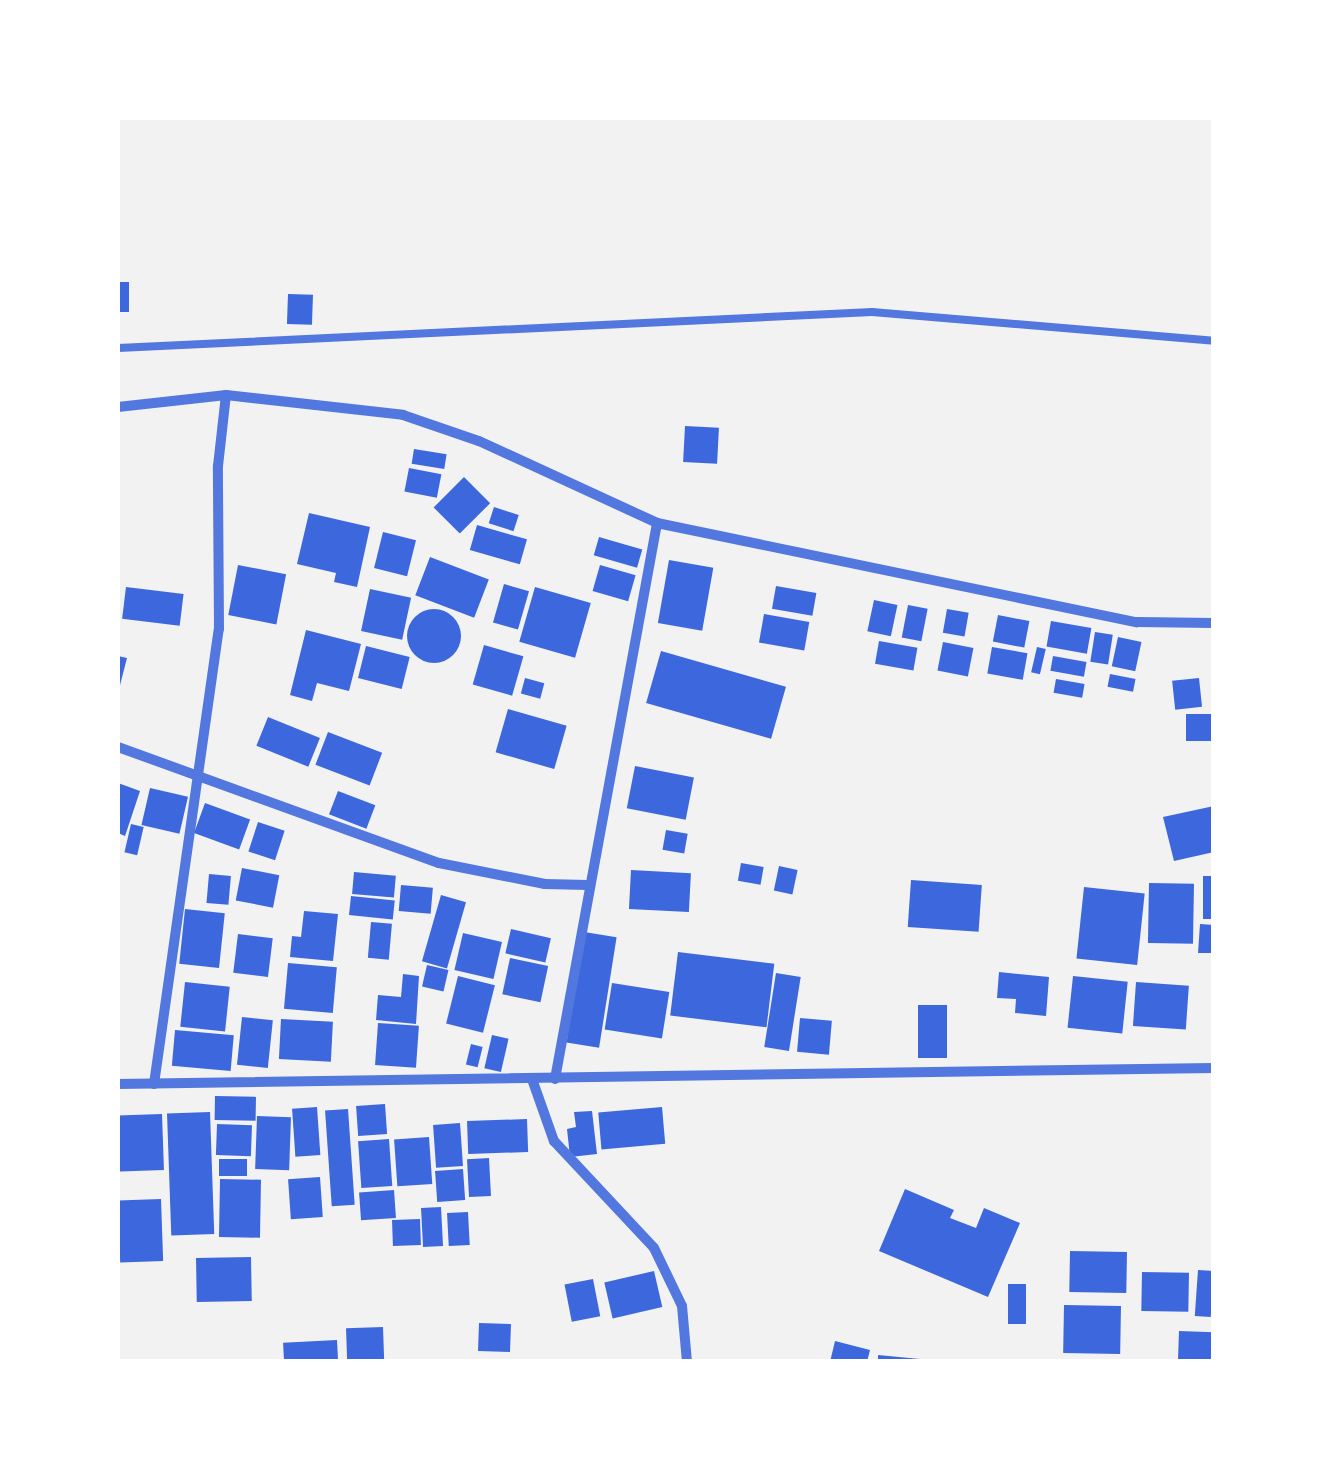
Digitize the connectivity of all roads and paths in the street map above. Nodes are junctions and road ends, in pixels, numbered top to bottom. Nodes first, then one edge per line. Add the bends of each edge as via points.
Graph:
1 (1214, 341) edge
2 (118, 348) edge
3 (226, 394) junction
4 (118, 407) edge
5 (657, 523) junction
6 (1214, 623) edge
7 (118, 747) edge
8 (196, 778) junction
9 (587, 885) junction
10 (1214, 1068) edge
11 (555, 1078) junction
12 (532, 1079) junction
13 (118, 1084) edge
14 (154, 1084) junction
15 (687, 1362) edge

1 - 2 lane via 872,312
3 - 4 street
3 - 5 street via 403,415 479,441
3 - 8 street via 218,466 219,630
5 - 6 street via 1137,622
5 - 9 street
7 - 8 street
8 - 9 street via 439,863 545,884
8 - 14 street
9 - 11 street
10 - 11 street
11 - 12 street
12 - 14 street
12 - 15 street via 554,1141 654,1248 682,1306
13 - 14 street

